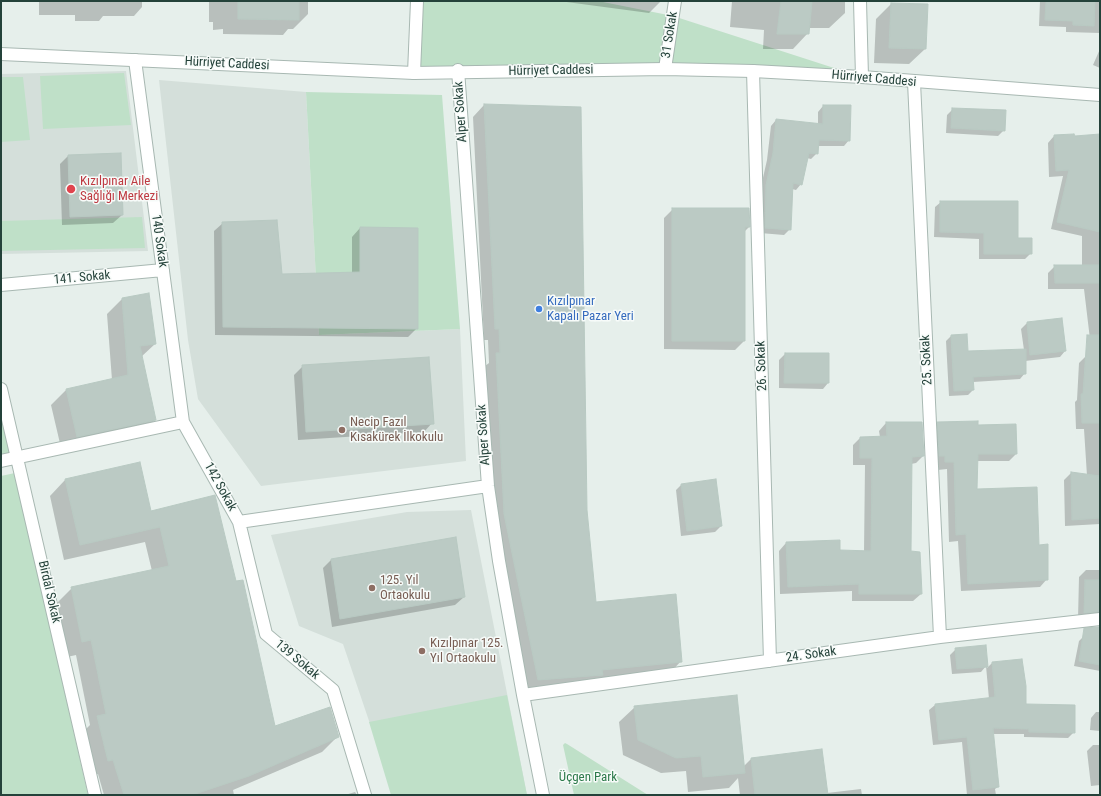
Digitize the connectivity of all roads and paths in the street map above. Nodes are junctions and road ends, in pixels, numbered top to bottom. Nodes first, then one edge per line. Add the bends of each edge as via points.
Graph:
1 (417, 1) edge
2 (675, 1) edge
3 (860, 1) edge
4 (1, 54) edge
5 (136, 60) junction
6 (665, 69) junction
7 (458, 71) junction
8 (754, 71) junction
9 (414, 73) junction
10 (862, 77) junction
11 (914, 82) junction
12 (1100, 95) edge
13 (163, 270) junction
14 (1, 285) edge
15 (1, 389) edge
16 (183, 422) junction
17 (18, 457) junction
18 (1, 461) edge
19 (488, 486) junction
20 (239, 522) junction
21 (1100, 619) edge
22 (940, 637) junction
23 (770, 661) junction
24 (523, 695) junction
25 (95, 795) edge
26 (365, 795) edge
27 (543, 795) edge

1 - 9 street
2 - 6 street, 31 Sokak
3 - 10 street
4 - 5 street, Hürriyet Caddesi
5 - 9 street, Hürriyet Caddesi
5 - 13 street, 140 Sokak
6 - 7 street, Hürriyet Caddesi
6 - 8 street, Hürriyet Caddesi
7 - 9 street, Hürriyet Caddesi
7 - 19 street, Alper Sokak
8 - 10 street, Hürriyet Caddesi
8 - 23 street, 26. Sokak
10 - 11 street, Hürriyet Caddesi
11 - 12 street, Hürriyet Caddesi
11 - 22 street, 25. Sokak
13 - 14 street, 141. Sokak
13 - 16 street, 140 Sokak
15 - 17 street, Birdal Sokak
16 - 17 street
16 - 20 street, 142 Sokak
17 - 18 street
17 - 25 street, Birdal Sokak
19 - 20 street, 142 Sokak
19 - 24 street, Alper Sokak
20 - 26 street, 139 Sokak via 266,634 333,690
21 - 22 street, 24. Sokak
22 - 23 street, 24. Sokak
23 - 24 street, 24. Sokak
24 - 27 street, Alper Sokak

